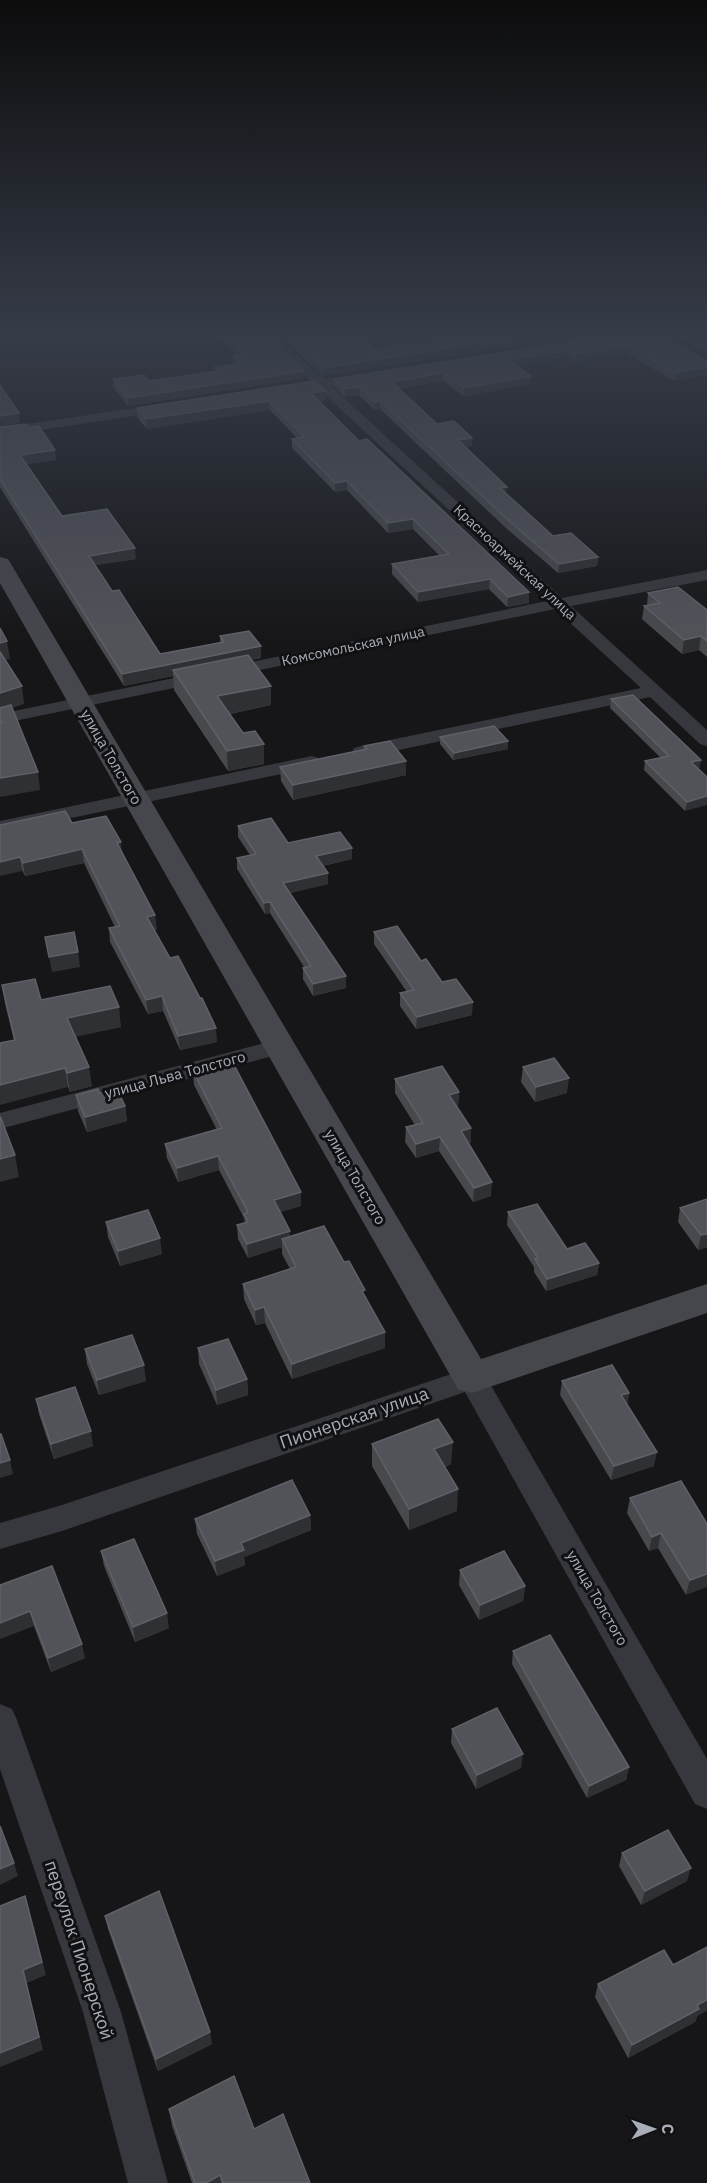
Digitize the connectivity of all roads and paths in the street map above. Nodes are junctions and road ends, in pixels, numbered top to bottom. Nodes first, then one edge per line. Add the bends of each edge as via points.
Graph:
1 (381, 438) edge
2 (0, 564) edge
3 (707, 575) edge
4 (560, 603) junction
5 (652, 691) junction
6 (81, 703) junction
7 (0, 719) edge
8 (707, 740) edge
9 (135, 799) junction
10 (0, 827) edge
11 (279, 1047) junction
12 (0, 1121) edge
13 (707, 1298) edge
14 (472, 1378) junction
15 (0, 1536) edge
16 (0, 1720) edge
17 (707, 1792) edge
18 (148, 2183) edge

1 - 4 street, Красноармейская улица
2 - 6 street, улица Толстого
3 - 4 street, Комсомольская улица
4 - 5 street, Красноармейская улица
4 - 6 street, Комсомольская улица
5 - 8 street, Красноармейская улица
5 - 9 street
6 - 7 street, Комсомольская улица
6 - 9 street, улица Толстого
9 - 10 street
9 - 11 street, улица Толстого
11 - 12 street, улица Льва Толстого
11 - 14 street, улица Толстого
13 - 14 street, Пионерская улица
14 - 15 street, Пионерская улица
14 - 17 street, улица Толстого
16 - 18 street, переулок Пионерской via 102,2012

